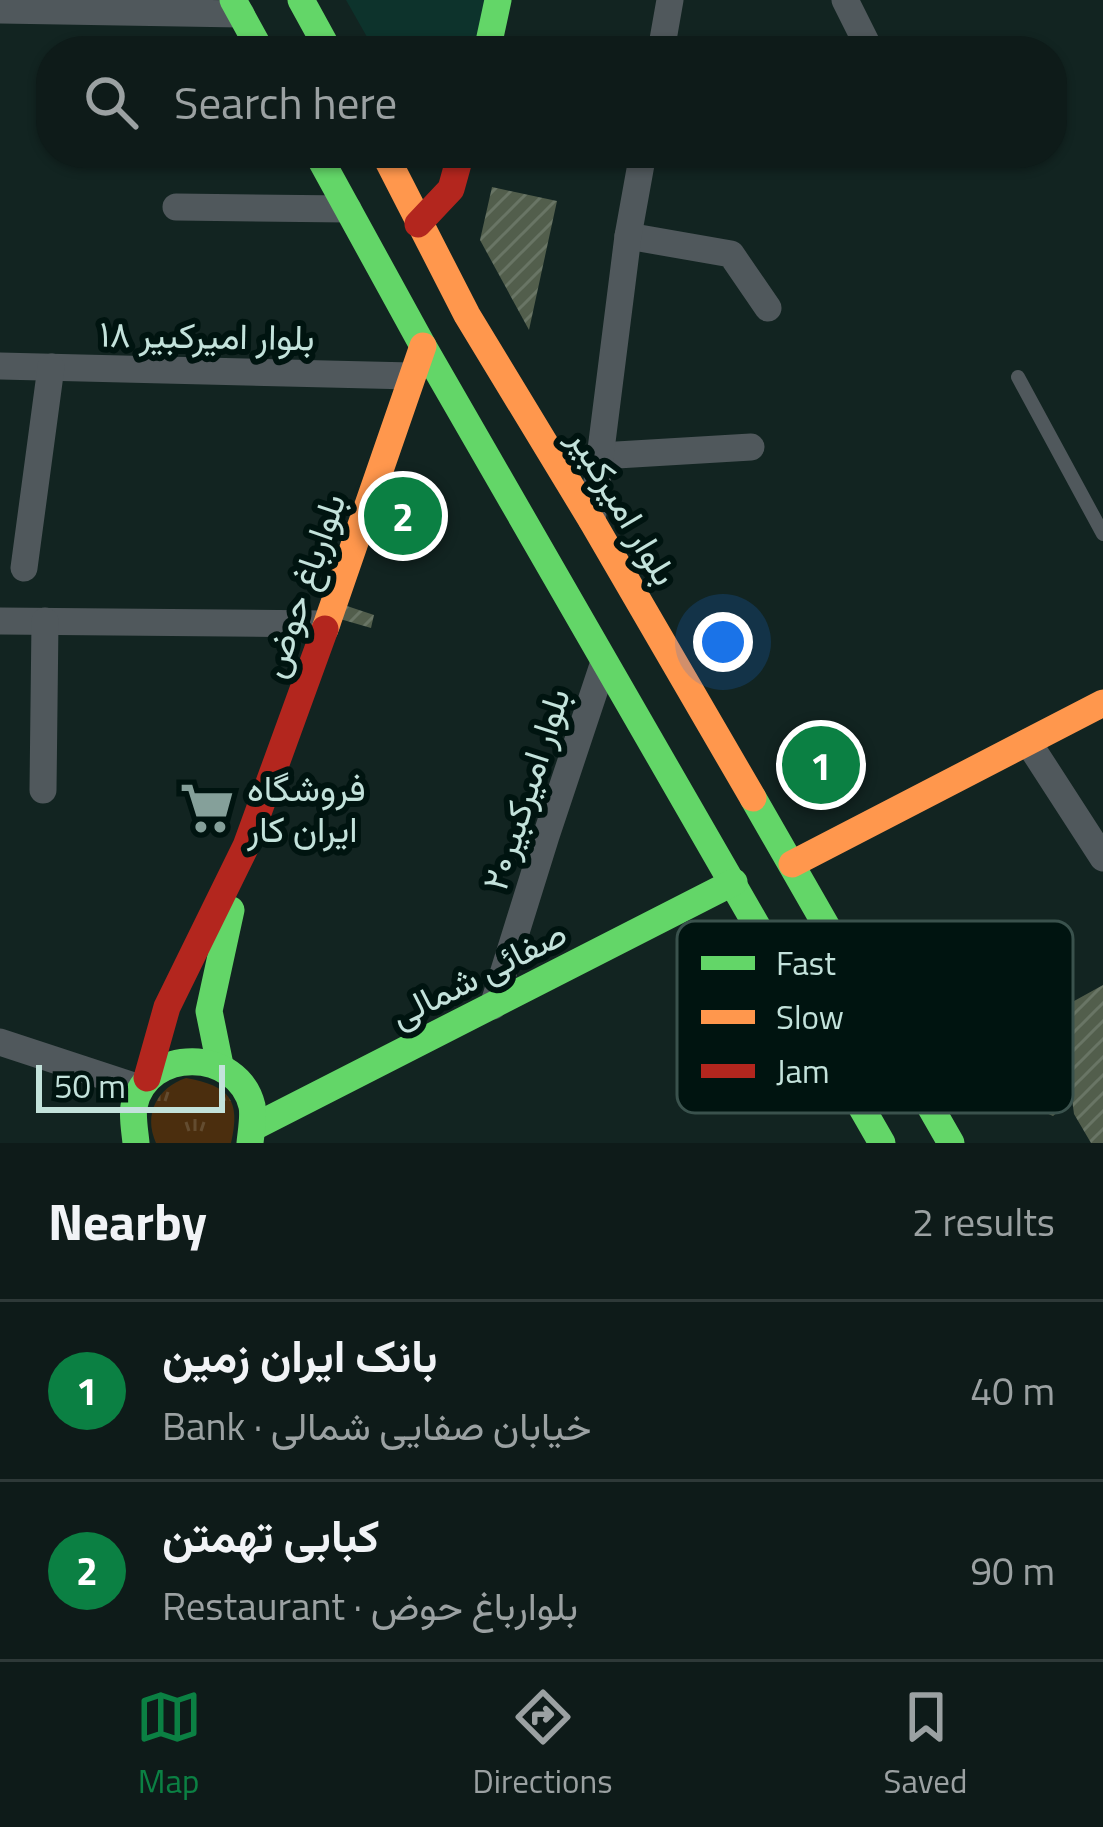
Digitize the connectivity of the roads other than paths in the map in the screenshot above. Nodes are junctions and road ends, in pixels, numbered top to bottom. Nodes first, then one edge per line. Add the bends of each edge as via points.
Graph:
1 (302, 0) edge
2 (498, 0) edge
3 (670, 0) edge
4 (844, 0) edge
5 (237, 7) edge
6 (0, 10) edge
7 (253, 36) edge
8 (321, 36) edge
9 (490, 36) edge
10 (664, 36) edge
11 (863, 36) edge
12 (325, 168) edge
13 (391, 168) edge
14 (457, 168) edge
15 (640, 168) edge
16 (176, 207) dead end
17 (348, 209) junction
18 (418, 224) junction
19 (628, 236) junction
20 (768, 308) dead end
21 (423, 346) junction
22 (0, 366) edge
23 (51, 367) junction
24 (412, 376) junction
25 (1018, 377) dead end
26 (751, 447) dead end
27 (600, 456) junction
28 (592, 521) junction
29 (1103, 534) edge
30 (24, 568) dead end
31 (0, 621) edge
32 (45, 621) junction
33 (327, 624) junction
34 (604, 662) junction
35 (1103, 703) edge
36 (1028, 742) junction
37 (44, 790) dead end
38 (245, 846) junction
39 (1103, 859) edge
40 (792, 864) junction
41 (734, 882) junction
42 (756, 921) edge
43 (824, 921) edge
44 (493, 1006) junction
45 (0, 1042) edge
46 (220, 1065) junction
47 (144, 1083) junction
48 (865, 1113) edge
49 (934, 1113) edge
50 (252, 1135) edge
51 (131, 1136) edge
52 (882, 1143) edge
53 (951, 1143) edge

1 - 8 main road
2 - 9 main road
3 - 10 street
4 - 11 street
5 - 6 street
5 - 7 main road
12 - 17 main road
13 - 18 main road, بلوار امیرکبیر
14 - 18 main road via 451,189
15 - 19 street
16 - 17 street
17 - 21 main road
18 - 28 main road, بلوار امیرکبیر
19 - 20 street via 731,254
19 - 27 street
21 - 24 main road, بلوارباغ حوض
21 - 34 main road
22 - 23 street, ۱۸ بلوار امیرکبیر
23 - 24 street, ۱۸ بلوار امیرکبیر
23 - 30 street
24 - 33 main road, بلوارباغ حوض
25 - 29 lane
26 - 27 street
27 - 28 street
28 - 40 main road, بلوار امیرکبیر
31 - 32 street
32 - 33 street
32 - 37 street
33 - 38 main road, بلوارباغ حوض
34 - 41 main road
34 - 44 street, بلوار امیرکبیر۲۰
35 - 36 main road
36 - 39 street
36 - 40 main road
38 - 46 main road, بلوارباغ حوض via 209,1011
38 - 47 main road, بلوارباغ حوض via 167,1007
40 - 43 main road, بلوار امیرکبیر
41 - 42 main road
41 - 44 main road, صفائی شمالی
44 - 50 main road, صفائی شمالی
45 - 47 street
46 - 47 main road via 189,1059 159,1068
46 - 50 main road via 247,1091
47 - 51 main road, بلوارباغ حوض
48 - 52 main road
49 - 53 main road, بلوار امیرکبیر

